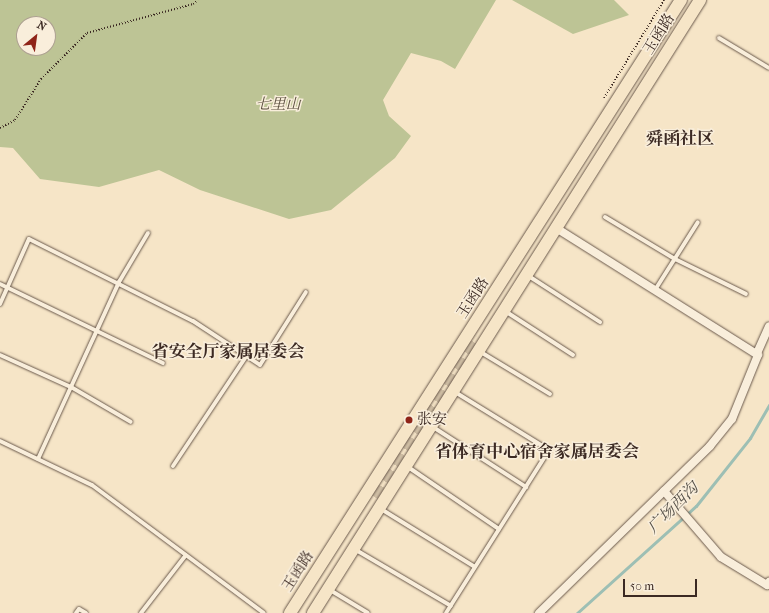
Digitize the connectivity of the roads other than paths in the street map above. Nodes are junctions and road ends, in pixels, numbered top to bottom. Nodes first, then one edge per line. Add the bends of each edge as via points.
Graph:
1 (681, 0) edge
2 (700, 0) edge
3 (719, 38) dead end
4 (769, 68) edge
5 (605, 217) dead end
6 (698, 222) dead end
7 (556, 228) junction
8 (148, 233) dead end
9 (675, 259) junction
10 (527, 274) junction
11 (119, 282) junction
12 (0, 284) edge
13 (7, 288) junction
14 (655, 290) junction
15 (306, 292) dead end
16 (746, 294) dead end
17 (0, 304) edge
18 (504, 310) junction
19 (600, 322) dead end
20 (769, 326) edge
21 (98, 329) junction
22 (479, 351) junction
23 (758, 351) dead end
24 (0, 355) edge
25 (573, 355) dead end
26 (245, 358) junction
27 (163, 362) dead end
28 (71, 387) junction
29 (454, 391) junction
30 (550, 394) dead end
31 (131, 422) dead end
32 (431, 426) junction
33 (0, 441) edge
34 (38, 459) junction
35 (173, 466) dead end
36 (406, 466) junction
37 (526, 487) junction
38 (664, 491) junction
39 (379, 508) junction
40 (499, 529) junction
41 (354, 548) junction
42 (186, 555) junction
43 (475, 567) junction
44 (768, 585) edge
45 (328, 589) junction
46 (451, 606) junction
47 (76, 613) edge
48 (86, 613) edge
49 (141, 613) edge
50 (264, 613) edge
51 (290, 613) edge
52 (313, 613) edge
53 (368, 613) edge
54 (446, 613) edge
55 (539, 613) edge

1 - 51 main road, 玉函路
2 - 7 main road, 玉函路
3 - 4 lane
5 - 9 lane
6 - 9 lane
7 - 10 main road, 玉函路
7 - 14 street
8 - 11 lane
9 - 14 lane
9 - 16 lane
10 - 18 main road, 玉函路
10 - 19 lane
11 - 13 lane via 29,239
11 - 21 lane
11 - 26 lane via 192,321
12 - 13 lane
13 - 17 lane
13 - 21 lane
14 - 38 street via 758,355 732,419 710,446
15 - 26 lane via 260,365
18 - 22 main road, 玉函路
18 - 25 lane
20 - 23 street
21 - 27 lane
21 - 28 lane
22 - 29 main road, 玉函路
22 - 30 lane
24 - 28 lane
26 - 35 lane
28 - 31 lane
28 - 34 lane
29 - 32 main road, 玉函路
29 - 37 lane via 549,450
32 - 36 main road, 玉函路
32 - 37 lane
33 - 34 lane
34 - 42 lane via 92,485
36 - 39 main road, 玉函路
36 - 40 lane
37 - 40 lane
38 - 44 street via 721,557
38 - 55 street
39 - 41 main road, 玉函路
39 - 43 lane
40 - 43 lane
41 - 45 main road, 玉函路
41 - 46 lane
42 - 49 lane
42 - 50 lane
43 - 46 lane
45 - 52 main road, 玉函路
45 - 53 lane
46 - 54 lane
47 - 48 lane via 79,609

